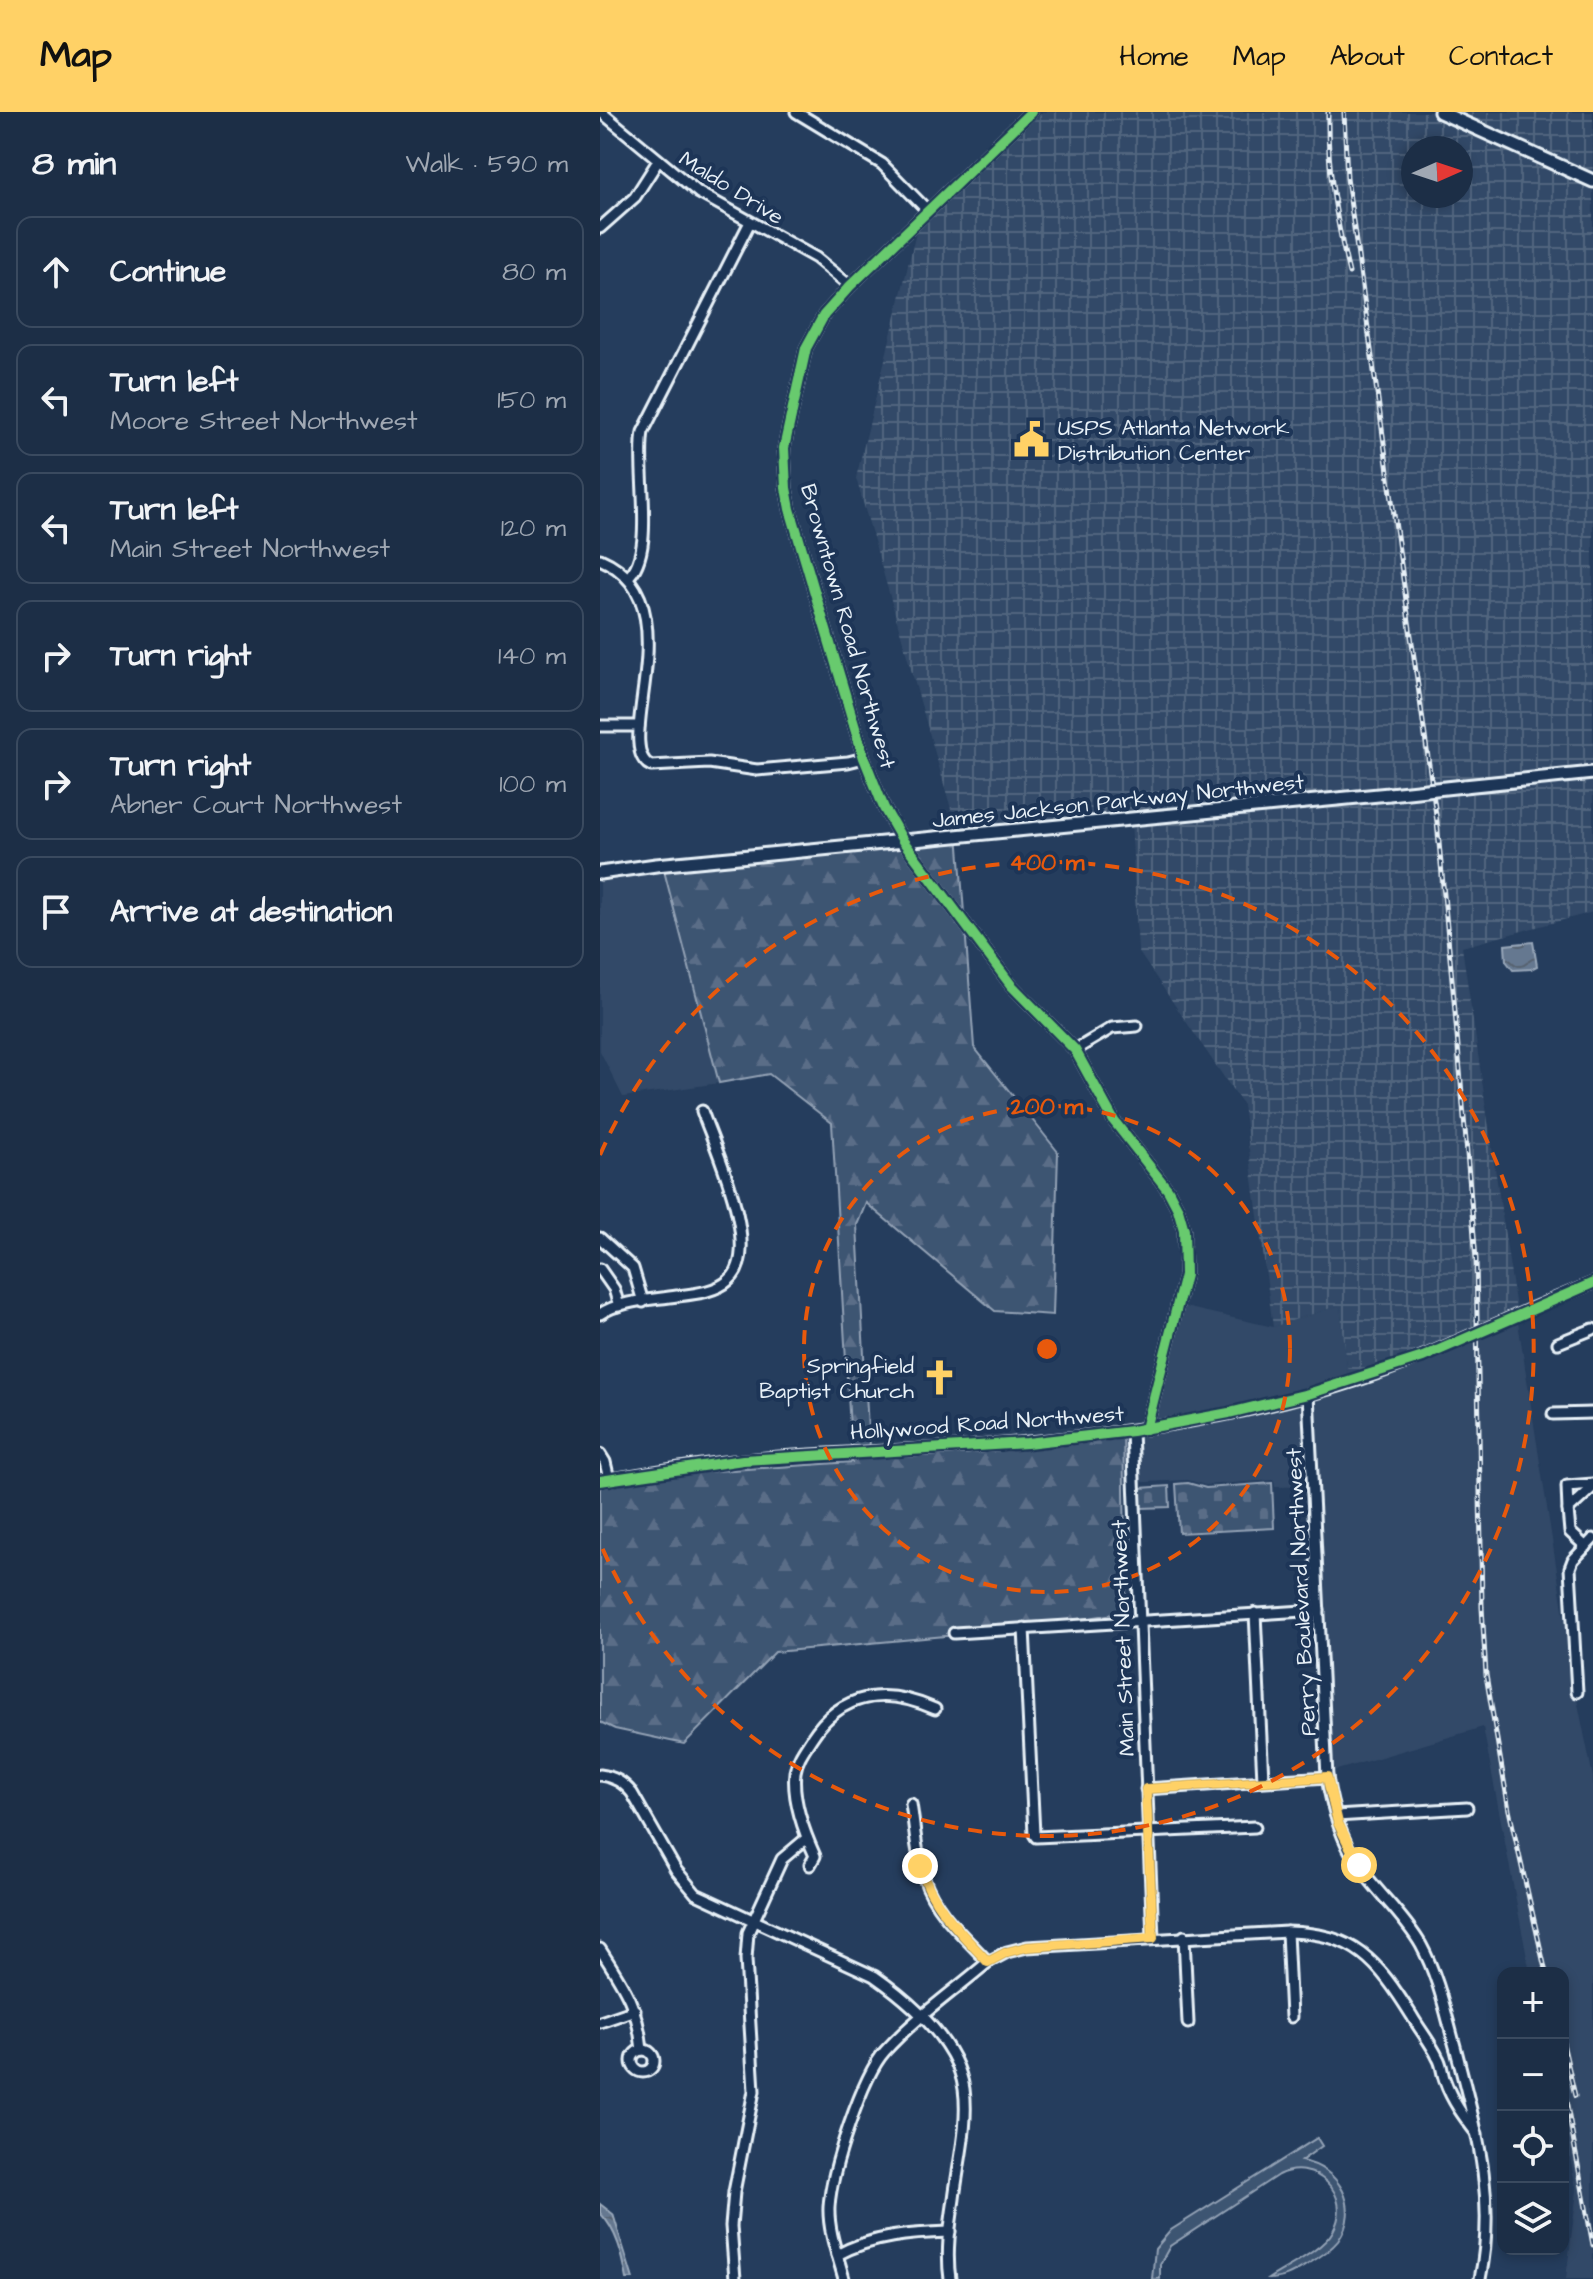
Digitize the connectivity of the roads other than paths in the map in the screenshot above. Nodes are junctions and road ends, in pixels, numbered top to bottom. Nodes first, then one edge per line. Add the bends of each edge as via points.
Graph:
1 (601, 112) edge
2 (796, 112) edge
3 (1031, 112) edge
4 (1440, 112) edge
5 (658, 161) junction
6 (1593, 181) edge
7 (928, 211) junction
8 (750, 222) junction
9 (600, 228) edge
10 (850, 286) junction
11 (600, 559) edge
12 (627, 578) junction
13 (600, 726) edge
14 (639, 726) junction
15 (864, 758) junction
16 (1593, 773) edge
17 (903, 841) junction
18 (600, 873) edge
19 (1137, 1026) dead end
20 (1075, 1050) junction
21 (702, 1111) dead end
22 (600, 1238) edge
23 (600, 1269) edge
24 (1593, 1283) edge
25 (643, 1302) junction
26 (619, 1306) junction
27 (600, 1314) edge
28 (1593, 1329) edge
29 (1558, 1343) dead end
30 (1308, 1394) junction
31 (1593, 1413) edge
32 (1553, 1414) dead end
33 (1146, 1429) junction
34 (1132, 1431) junction
35 (600, 1454) edge
36 (605, 1480) edge
37 (1593, 1486) edge
38 (1568, 1510) junction
39 (1590, 1543) edge
40 (1319, 1610) junction
41 (1255, 1613) junction
42 (1138, 1620) junction
43 (1024, 1628) junction
44 (954, 1633) dead end
45 (1577, 1692) dead end
46 (935, 1709) dead end
47 (600, 1775) edge
48 (1327, 1777) junction
49 (1263, 1780) junction
50 (1146, 1789) junction
51 (911, 1804) dead end
52 (1467, 1808) dead end
53 (1336, 1816) junction
54 (1255, 1827) dead end
55 (1148, 1833) junction
56 (807, 1838) junction
57 (810, 1865) dead end
58 (754, 1922) junction
59 (1287, 1932) junction
60 (1184, 1936) junction
61 (1153, 1938) junction
62 (600, 1949) edge
63 (988, 1962) junction
64 (635, 2010) junction
65 (922, 2017) junction
66 (1291, 2017) dead end
67 (600, 2022) edge
68 (1188, 2023) dead end
69 (642, 2050) dead end
70 (1457, 2055) junction
71 (1439, 2058) junction
72 (1477, 2134) junction
73 (950, 2232) junction
74 (837, 2255) junction
75 (735, 2279) edge
76 (844, 2279) edge
77 (950, 2279) edge
78 (1480, 2279) edge

1 - 5 street, Maldo Drive
2 - 7 street via 882,164
3 - 7 street, Browntown Road Northwest
4 - 6 main road
5 - 8 street, Maldo Drive via 699,193
5 - 9 street via 635,197
7 - 10 street, Browntown Road Northwest
8 - 10 street, Maldo Drive via 816,258
8 - 12 street via 643,432 643,545 638,566
10 - 15 street, Browntown Road Northwest via 824,315 806,348 787,428 784,467 790,509
11 - 12 street
12 - 14 street via 641,601 648,628
13 - 14 street
14 - 15 street via 641,757 651,766 721,764 757,770
15 - 17 street, Browntown Road Northwest
16 - 17 main road, James Jackson Parkway Northwest, bridge
17 - 18 main road, James Jackson Parkway Northwest
17 - 20 street, Browntown Road Northwest via 1011,985
19 - 20 street via 1112,1028
20 - 33 street, Browntown Road Northwest via 1114,1121 1168,1190 1184,1230 1185,1275
21 - 25 street via 739,1214 738,1269 713,1289
22 - 25 street via 633,1268
23 - 26 street
24 - 30 street, Hollywood Road Northwest, bridge via 1382,1372
25 - 26 street
26 - 27 street
28 - 29 street
30 - 33 street, Hollywood Road Northwest
30 - 40 street, Perry Boulevard Northwest
31 - 32 street
33 - 34 street, Hollywood Road Northwest
34 - 36 street, Hollywood Road Northwest via 1027,1443 743,1460
34 - 42 street, Main Street Northwest
35 - 36 street
37 - 38 street
37 - 38 street via 1567,1486
38 - 39 street via 1570,1532
39 - 45 street via 1570,1568
40 - 41 street
40 - 48 street, Perry Boulevard Northwest
41 - 42 street
41 - 49 street
42 - 43 street
42 - 50 street, Main Street Northwest
43 - 44 street
43 - 55 street via 1034,1834 1041,1838
46 - 56 street via 906,1697 882,1696 832,1713 796,1768 794,1782
47 - 58 street via 613,1777 632,1793 687,1885 707,1901
48 - 49 street
48 - 53 street, Perry Boulevard Northwest
49 - 50 street
50 - 55 street, Main Street Northwest
51 - 63 street via 920,1866 930,1894
52 - 53 street
53 - 70 street, Perry Boulevard Northwest via 1359,1865 1421,1945 1441,1993
54 - 55 street
55 - 61 street, Main Street Northwest
56 - 57 street via 815,1856
56 - 58 street via 782,1859
58 - 65 street via 874,1976
58 - 75 street via 746,1959 754,2091 734,2192
59 - 60 street
59 - 66 street
59 - 71 street via 1333,1937 1367,1955 1395,1988
60 - 61 street
60 - 68 street
61 - 63 street via 1027,1947
62 - 64 street
63 - 65 street
64 - 67 street
64 - 69 street
65 - 73 street via 950,2052 964,2087
65 - 74 street via 885,2051 865,2080 829,2205
70 - 71 street
70 - 72 street, Perry Boulevard Northwest
71 - 72 street via 1451,2096
72 - 78 street, Perry Boulevard Northwest via 1487,2192
73 - 74 street via 903,2235
73 - 77 street
74 - 76 street

